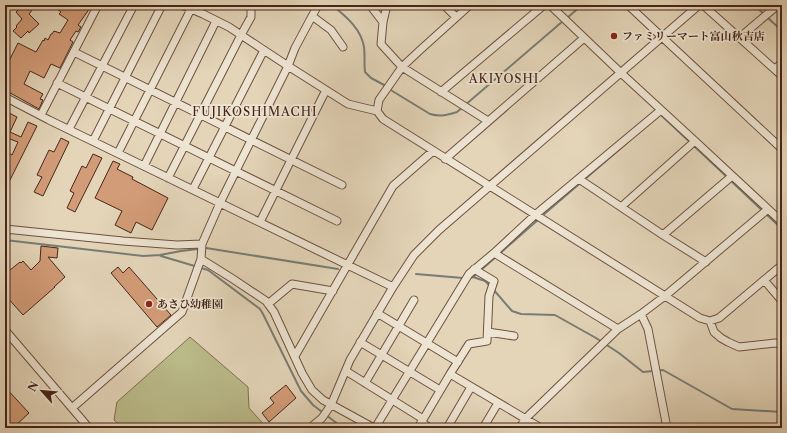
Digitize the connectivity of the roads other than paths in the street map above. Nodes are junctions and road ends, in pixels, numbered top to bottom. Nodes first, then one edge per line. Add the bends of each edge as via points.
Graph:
1 (98, 5) edge
2 (134, 5) edge
3 (162, 5) edge
4 (182, 5) edge
5 (251, 5) edge
6 (318, 5) edge
7 (370, 5) edge
8 (387, 5) edge
9 (444, 5) edge
10 (470, 5) edge
11 (544, 5) edge
12 (550, 5) edge
13 (628, 5) edge
14 (698, 5) edge
15 (703, 5) edge
16 (778, 5) edge
17 (191, 9) junction
18 (312, 16) junction
19 (456, 17) junction
20 (216, 21) junction
21 (383, 22) junction
22 (241, 35) junction
23 (662, 37) junction
24 (584, 38) junction
25 (740, 38) junction
26 (343, 47) dead end
27 (264, 50) junction
28 (74, 52) junction
29 (782, 63) edge
30 (102, 66) junction
31 (288, 66) junction
32 (402, 67) junction
33 (775, 69) junction
34 (621, 73) junction
35 (782, 76) edge
36 (125, 78) junction
37 (57, 83) junction
38 (150, 90) junction
39 (326, 90) junction
40 (441, 92) junction
41 (5, 97) edge
42 (85, 97) junction
43 (176, 103) junction
44 (109, 109) junction
45 (661, 110) junction
46 (377, 111) junction
47 (41, 115) junction
48 (200, 115) junction
49 (134, 121) junction
50 (488, 121) junction
51 (225, 127) junction
52 (68, 129) junction
53 (160, 134) junction
54 (251, 140) junction
55 (93, 141) junction
56 (695, 141) junction
57 (184, 146) junction
58 (782, 149) edge
59 (433, 151) junction
60 (118, 153) junction
61 (209, 158) junction
62 (445, 159) junction
63 (291, 160) junction
64 (144, 166) junction
65 (236, 171) junction
66 (732, 176) junction
67 (168, 178) junction
68 (579, 179) junction
69 (342, 185) dead end
70 (489, 186) junction
71 (193, 189) junction
72 (276, 191) junction
73 (220, 203) junction
74 (621, 207) junction
75 (768, 209) junction
76 (534, 215) junction
77 (337, 221) dead end
78 (260, 222) junction
79 (782, 222) edge
80 (5, 229) edge
81 (663, 235) junction
82 (202, 244) junction
83 (494, 253) junction
84 (201, 259) junction
85 (706, 262) junction
86 (348, 264) junction
87 (782, 265) edge
88 (474, 269) junction
89 (764, 280) junction
90 (393, 287) junction
91 (333, 291) junction
92 (665, 296) junction
93 (414, 300) dead end
94 (782, 301) edge
95 (268, 304) junction
96 (377, 313) junction
97 (641, 314) junction
98 (710, 321) junction
99 (398, 326) junction
100 (618, 329) junction
101 (5, 330) edge
102 (488, 332) junction
103 (514, 336) dead end
104 (360, 342) junction
105 (426, 343) junction
106 (782, 344) edge
107 (382, 355) junction
108 (295, 356) junction
109 (458, 362) junction
110 (346, 371) junction
111 (409, 372) junction
112 (450, 374) junction
113 (365, 383) junction
114 (471, 387) junction
115 (440, 390) junction
116 (392, 399) junction
117 (498, 403) junction
118 (331, 405) junction
119 (72, 408) junction
120 (525, 419) junction
121 (421, 423) edge
122 (89, 428) edge
123 (310, 428) edge
124 (375, 428) edge
125 (430, 428) edge
126 (447, 428) edge
127 (483, 428) edge
128 (520, 428) edge
129 (540, 428) edge
130 (667, 428) edge

1 - 28 street
2 - 30 street
3 - 36 street
4 - 17 street
5 - 22 street via 251,17
6 - 18 street
7 - 21 street
8 - 21 street
9 - 19 street
10 - 19 street
11 - 40 street
12 - 24 street
13 - 23 street
14 - 23 street
15 - 25 street
16 - 25 street
17 - 20 street
17 - 38 street
18 - 26 street via 331,30
18 - 31 street
19 - 32 street
20 - 22 street
20 - 43 street
21 - 32 street via 381,44
22 - 27 street
22 - 48 street
23 - 34 street
23 - 58 street
24 - 34 street
24 - 50 street
25 - 33 street
27 - 31 street
27 - 51 street
28 - 30 street
28 - 37 street
29 - 33 street
30 - 36 street
30 - 42 street
31 - 39 street
31 - 54 street
32 - 40 street
32 - 46 street via 379,100
33 - 35 street
34 - 45 street
34 - 70 street
36 - 38 street
36 - 44 street
37 - 42 street
37 - 47 street
38 - 43 street
38 - 49 street
39 - 46 street via 348,104
39 - 63 street
40 - 50 street
41 - 47 street
42 - 44 street
42 - 52 street
43 - 48 street
43 - 53 street
44 - 49 street
44 - 55 street
45 - 56 street
45 - 68 street
46 - 59 street via 383,120
47 - 52 street
48 - 51 street
48 - 57 street
49 - 53 street
49 - 60 street
50 - 62 street
51 - 54 street
51 - 61 street
52 - 55 street
53 - 57 street
53 - 64 street
54 - 63 street
54 - 65 street
55 - 60 street
56 - 66 street
56 - 74 street
57 - 61 street
57 - 67 street
59 - 62 street
59 - 86 street via 393,186
60 - 64 street
61 - 65 street
61 - 71 street
62 - 70 street
63 - 69 street
63 - 72 street
64 - 67 street
65 - 72 street
65 - 73 street
66 - 75 street
66 - 81 street
67 - 71 street
68 - 74 street
68 - 76 street
70 - 76 street
70 - 90 street via 414,255
71 - 73 street
72 - 77 street
72 - 78 street
73 - 78 street
73 - 82 street
74 - 81 street
75 - 79 street
75 - 85 street
76 - 83 street
76 - 92 street
78 - 86 street
80 - 82 street via 123,241
81 - 85 street
82 - 84 street
83 - 88 street
83 - 100 street
84 - 95 street
84 - 119 street via 182,312
85 - 92 street
86 - 90 street
86 - 91 street
87 - 89 street
88 - 102 street via 494,281 489,296
88 - 105 street
89 - 94 street
89 - 98 street via 719,318
90 - 96 street
91 - 95 street via 292,284
91 - 108 street
92 - 97 street
92 - 98 street via 700,318
93 - 99 street
95 - 108 street
96 - 99 street
96 - 104 street
97 - 100 street
97 - 130 street via 648,329
98 - 106 street via 714,332 739,347
99 - 105 street
99 - 107 street
100 - 120 street
101 - 119 street
102 - 103 street
102 - 109 street via 487,341 469,344
104 - 107 street
104 - 110 street
105 - 109 street
105 - 111 street
107 - 111 street
107 - 113 street
108 - 118 street via 312,390
109 - 112 street
110 - 113 street
110 - 118 street
111 - 115 street
111 - 116 street
112 - 114 street
112 - 115 street
113 - 116 street
114 - 117 street
114 - 126 street
115 - 121 street
116 - 121 street
116 - 124 street
117 - 120 street
117 - 127 street
118 - 123 street via 322,418
118 - 124 street
119 - 122 street
120 - 128 street
120 - 129 street
121 - 125 street

